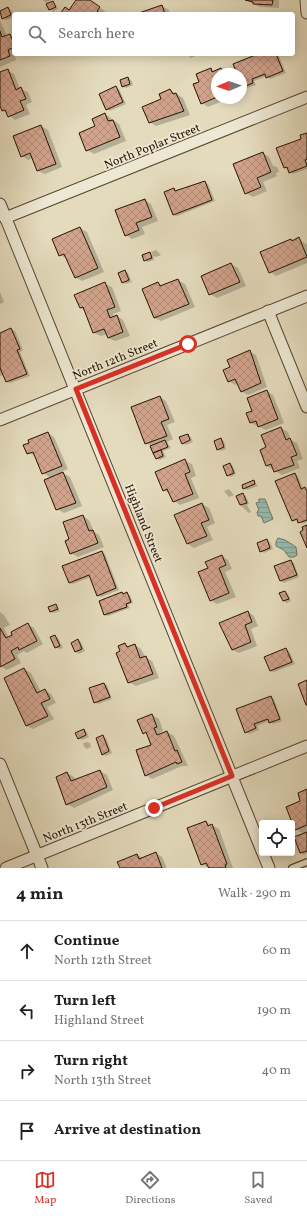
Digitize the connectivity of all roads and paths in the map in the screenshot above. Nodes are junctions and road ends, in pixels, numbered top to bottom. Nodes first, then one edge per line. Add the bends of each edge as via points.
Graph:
1 (306, 0) edge
2 (307, 13) edge
3 (307, 97) edge
4 (0, 204) edge
5 (5, 218) junction
6 (307, 296) edge
7 (268, 312) junction
8 (76, 389) junction
9 (307, 406) edge
10 (0, 420) edge
11 (307, 746) edge
12 (0, 764) edge
13 (232, 776) junction
14 (259, 844) edge
15 (37, 856) junction
16 (264, 856) edge
17 (307, 862) edge
18 (8, 868) edge
19 (42, 868) edge
20 (269, 868) edge
21 (292, 868) edge

1 - 2 street
3 - 5 street, North Poplar Street
4 - 5 street, Highland Street
5 - 8 street, Highland Street
6 - 7 street, North 12th Street
7 - 8 street, North 12th Street
7 - 9 street
8 - 10 street, North 12th Street
8 - 13 street, Highland Street
11 - 13 street, North 13th Street
12 - 15 street
13 - 14 street, Highland Street
13 - 15 street, North 13th Street
15 - 18 street, North 13th Street
15 - 19 street
16 - 20 street, Highland Street
17 - 21 lane

